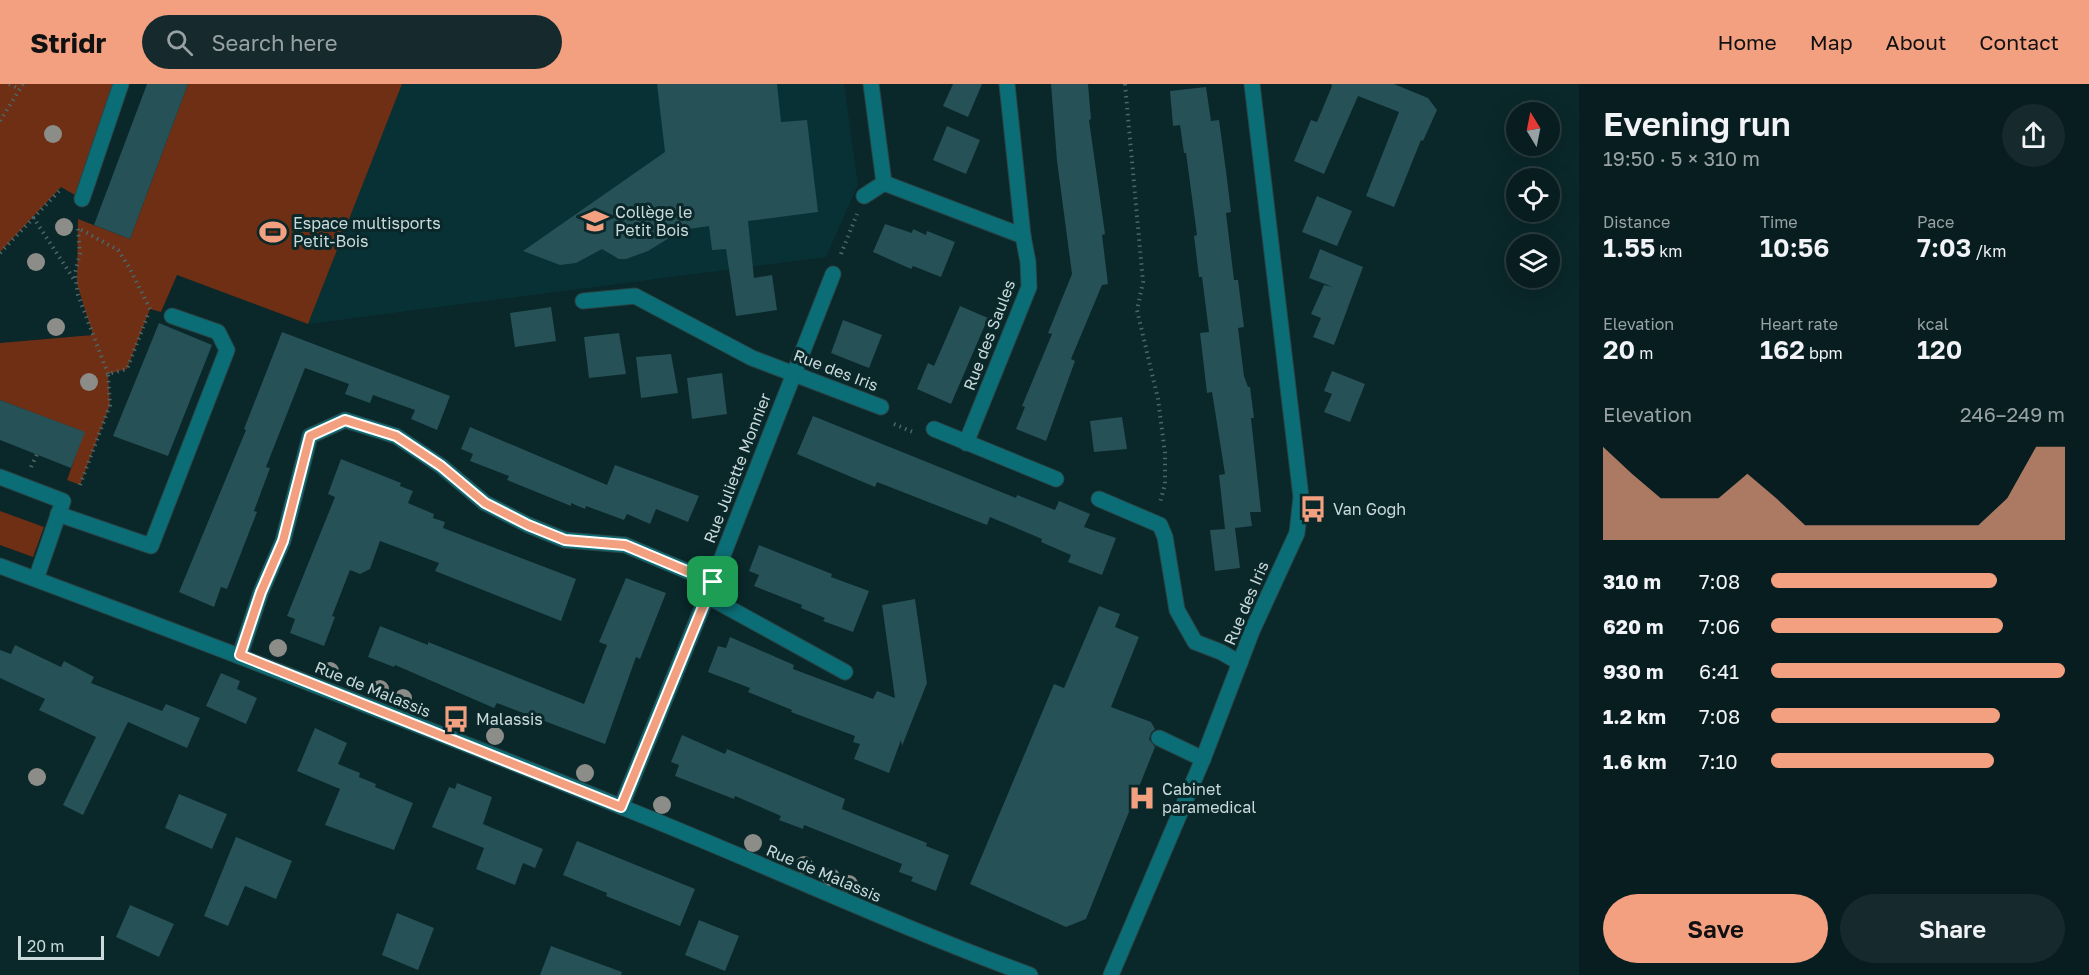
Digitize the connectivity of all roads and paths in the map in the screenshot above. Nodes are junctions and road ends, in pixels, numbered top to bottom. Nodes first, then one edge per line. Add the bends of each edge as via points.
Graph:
1 (9, 84) edge
2 (23, 84) edge
3 (121, 84) edge
4 (871, 84) edge
5 (1007, 84) edge
6 (1125, 84) edge
7 (1252, 84) edge
8 (20, 89) junction
9 (0, 121) edge
10 (884, 183) junction
11 (864, 196) joint
12 (82, 199) joint
13 (33, 217) junction
14 (1023, 237) junction
15 (0, 252) edge
16 (833, 274) joint
17 (77, 284) junction
18 (584, 302) dead end
19 (150, 309) junction
20 (172, 316) joint
21 (108, 374) junction
22 (793, 374) junction
23 (881, 407) joint
24 (934, 429) joint
25 (966, 443) junction
26 (0, 477) edge
27 (1056, 479) dead end
28 (80, 485) dead end
29 (1099, 499) dead end
30 (58, 514) junction
31 (1160, 525) junction
32 (0, 566) edge
33 (36, 579) junction
34 (710, 589) junction
35 (240, 655) junction
36 (1240, 663) junction
37 (845, 672) dead end
38 (1159, 738) dead end
39 (1203, 759) junction
40 (621, 807) junction
41 (1030, 975) edge
42 (1111, 975) edge

1 - 8 path
2 - 8 path
3 - 12 street
4 - 10 street
5 - 14 street, Rue des Saules
6 - 31 path via 1143,282 1137,310 1158,399 1165,453
7 - 36 street, Rue des Iris via 1301,497 1297,533
8 - 9 path
10 - 11 street
10 - 14 street
11 - 16 path
12 - 13 path via 61,187
13 - 15 path
13 - 17 path
14 - 25 street, Rue des Saules via 1029,286
16 - 22 street, Rue Juliette Monnier
17 - 19 path via 78,228 118,250
17 - 21 path
18 - 22 street, Rue des Iris via 635,296 752,358
19 - 20 path
19 - 21 path via 127,369
20 - 30 street via 218,332 227,350 151,546
21 - 28 path via 110,405
22 - 23 street, Rue des Iris
22 - 34 street, Rue Juliette Monnier
23 - 24 path, Rue des Iris via 876,416 930,440
24 - 25 street
25 - 27 street
26 - 30 street via 63,501
29 - 31 street
30 - 33 street
31 - 36 street, Rue des Iris via 1177,610 1195,642
32 - 33 street, Rue de Malassis
33 - 35 street, Rue de Malassis
34 - 35 street via 625,545 565,540 528,525 485,503 441,466 396,436 345,420 310,436 283,541
34 - 37 street
34 - 40 street, Rue Juliette Monnier
35 - 40 street, Rue de Malassis
36 - 39 street
38 - 39 street
39 - 42 street
40 - 41 street, Rue de Malassis via 927,937

